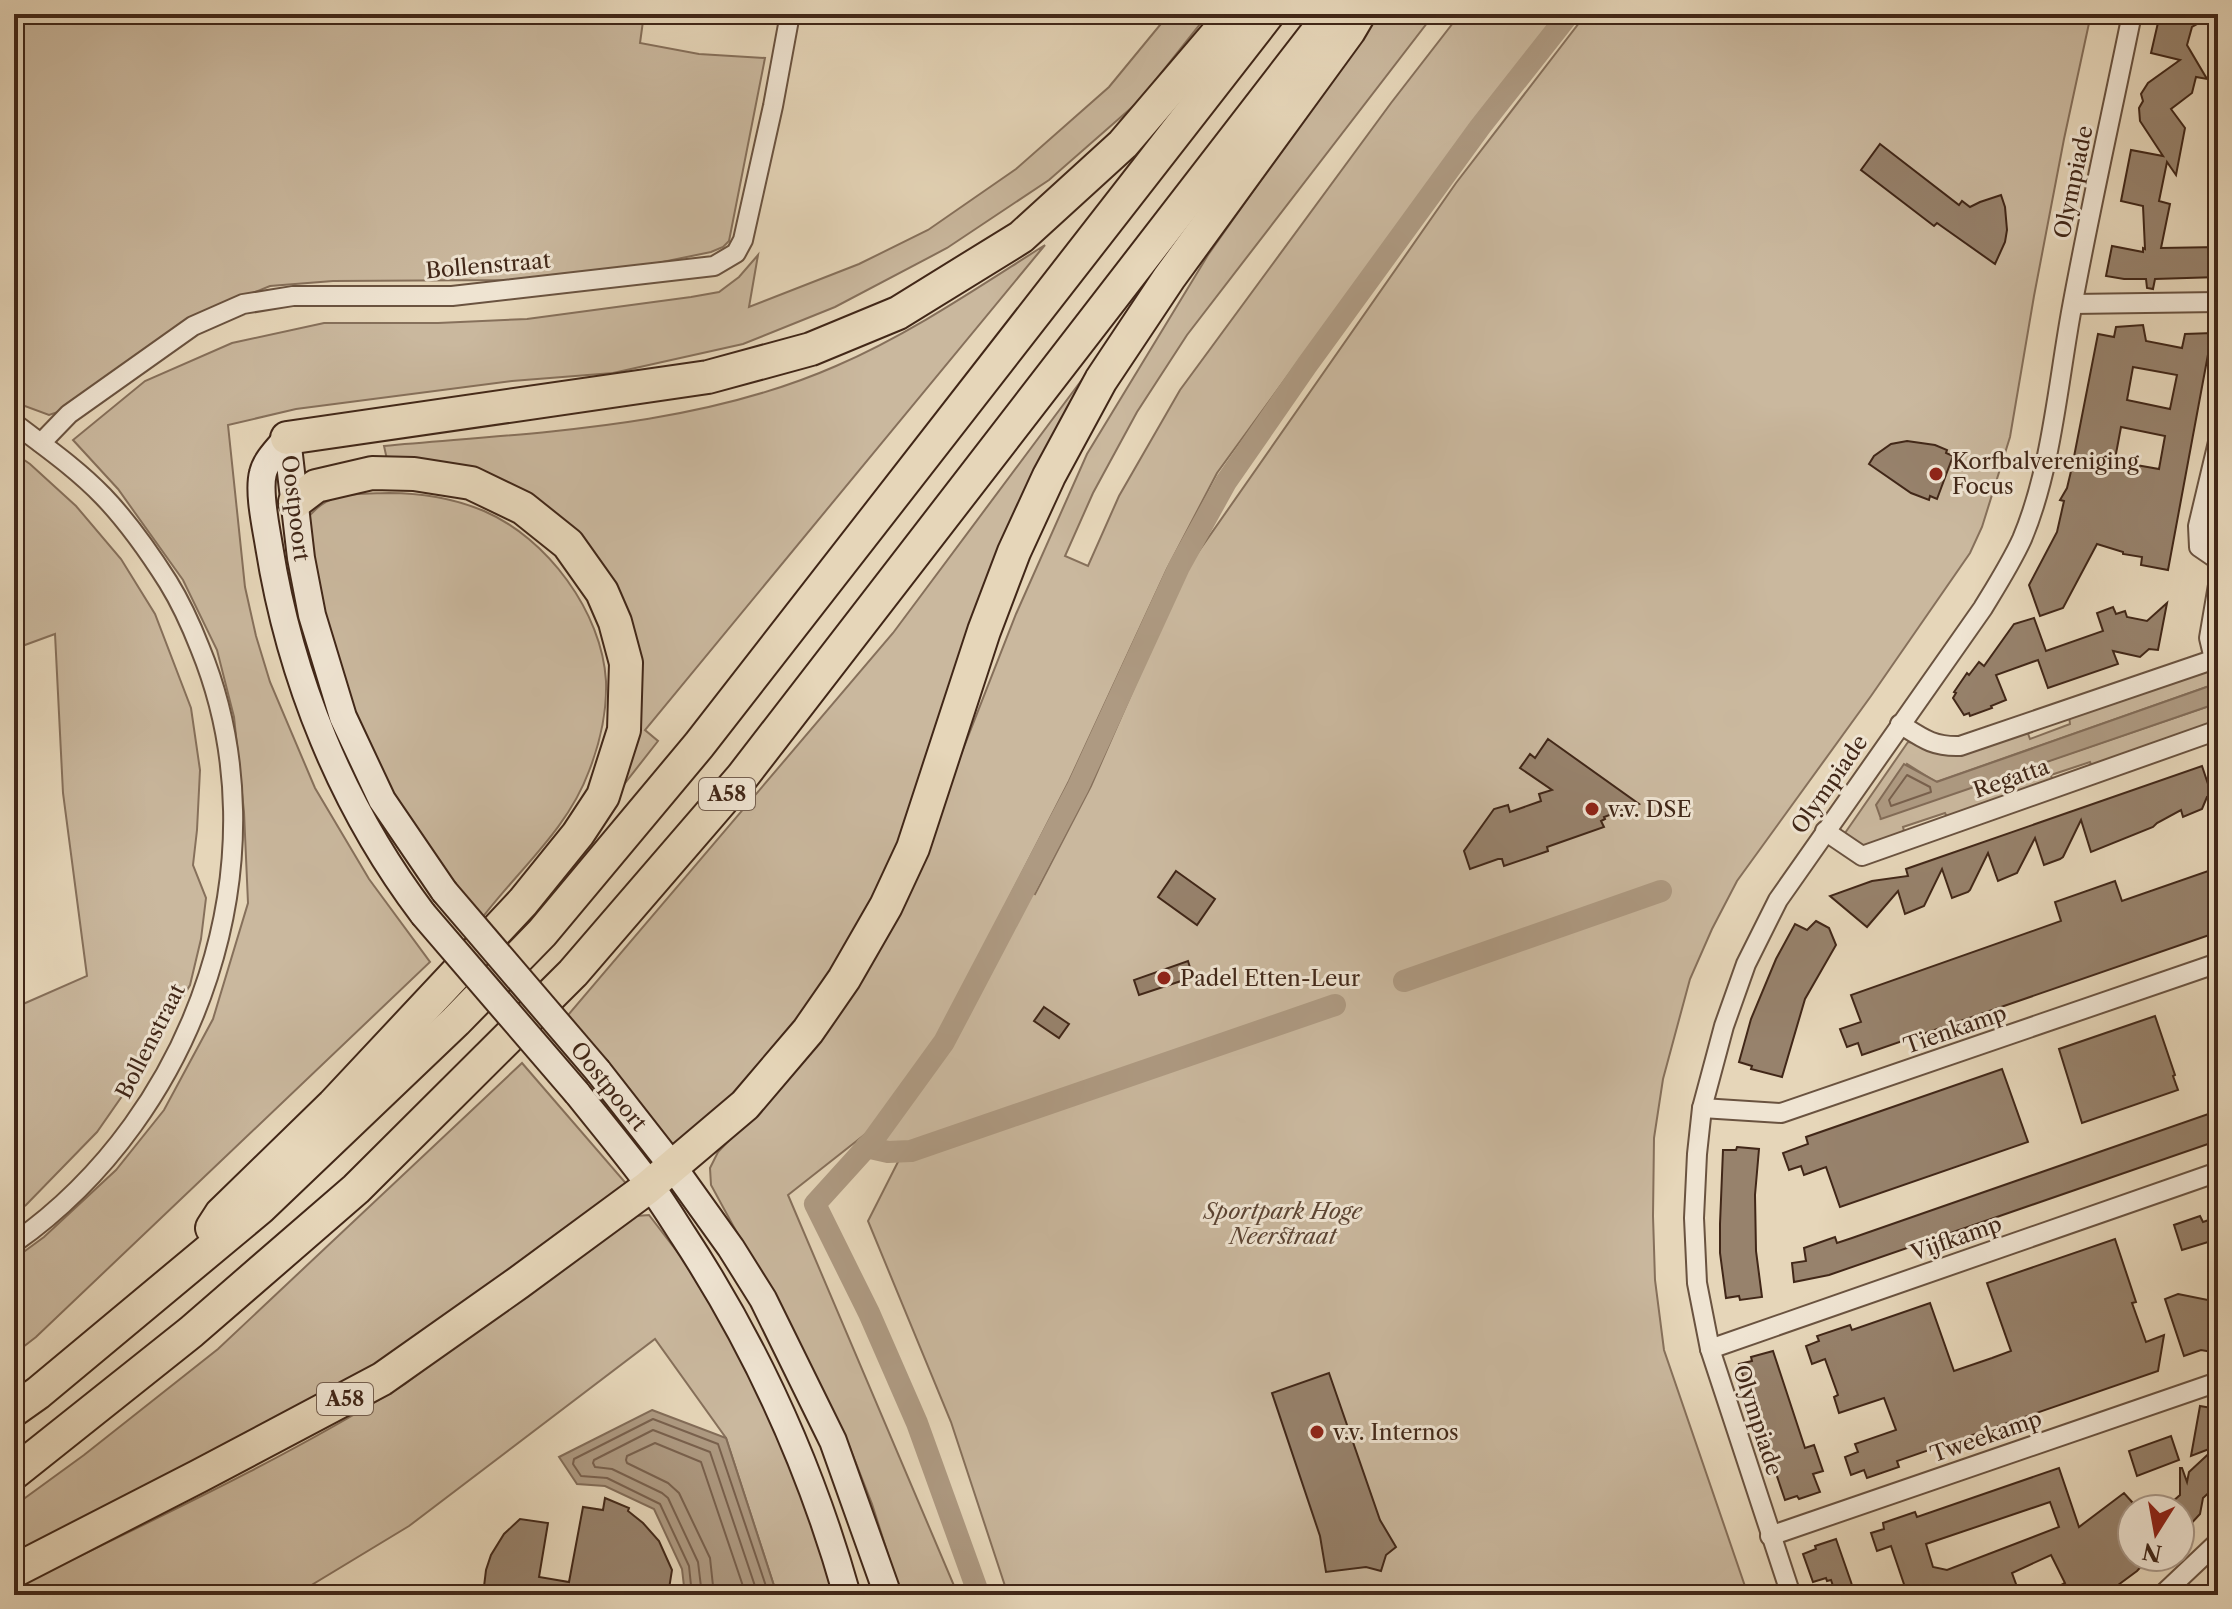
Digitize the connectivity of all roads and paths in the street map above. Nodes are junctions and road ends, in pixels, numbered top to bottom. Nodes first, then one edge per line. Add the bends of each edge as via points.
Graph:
1 (790, 14) edge
2 (1234, 14) edge
3 (1268, 14) edge
4 (1331, 14) edge
5 (1359, 14) edge
6 (2132, 14) edge
7 (2218, 302) edge
8 (2073, 304) junction
9 (14, 423) edge
10 (287, 438) junction
11 (2218, 442) edge
12 (41, 443) junction
13 (295, 502) junction
14 (2218, 560) edge
15 (2218, 585) edge
16 (2216, 659) edge
17 (1900, 724) junction
18 (2218, 730) edge
19 (1825, 831) junction
20 (2218, 963) edge
21 (1702, 1108) junction
22 (2218, 1172) edge
23 (662, 1176) junction
24 (14, 1243) edge
25 (181, 1275) junction
26 (1710, 1349) junction
27 (2218, 1385) edge
28 (14, 1410) edge
29 (14, 1473) edge
30 (1770, 1536) junction
31 (2218, 1542) edge
32 (14, 1571) edge
33 (847, 1595) edge
34 (888, 1595) edge
35 (1791, 1595) edge
36 (2162, 1595) edge

1 - 12 street, Bollenstraat via 743,240 736,253 714,266 452,296 293,296 243,304 193,326 69,414
2 - 10 highway via 1123,144 1021,237 898,313 811,349 708,377
3 - 25 highway, A58 via 699,745 542,933 342,1131
4 - 29 highway, A58 via 742,777 573,973 356,1189 191,1332
5 - 23 highway, A58 via 1101,380 1049,476 984,631 913,848 844,979 745,1105
6 - 8 street, Olympiade
7 - 8 street
8 - 17 street, Olympiade via 2047,451 2023,537 1983,608
9 - 12 street, Bollenstraat
10 - 13 main road, Oostpoort
10 - 23 main road, Oostpoort, bridge via 263,473 263,508 277,597 332,760 361,817 423,914 577,1093
11 - 14 street via 2198,526 2199,547
12 - 24 street, Bollenstraat via 125,521 186,615 222,715 234,841 215,960 183,1040 143,1110 100,1166
13 - 23 main road, Oostpoort, bridge via 312,615 343,717 382,800 444,891 598,1071
13 - 25 highway, A58 via 316,486 372,473 414,474 471,483 523,508 568,544 602,592 626,663 624,730 603,796 523,902 333,1105 221,1214
15 - 16 street via 2209,638
16 - 17 street via 1960,746 1931,743
17 - 19 street, Olympiade
18 - 19 street, Regatta via 1862,856
19 - 21 street, Olympiade via 1778,900 1746,964
20 - 21 street, Tienkamp via 1781,1113
21 - 26 street, Olympiade via 1694,1218 1697,1283
22 - 26 street, Vijfkamp
23 - 32 highway, A58 via 382,1379
23 - 33 main road, Oostpoort via 801,1456
23 - 34 main road, Oostpoort via 731,1248 763,1299 833,1441
25 - 28 highway, A58
26 - 30 street, Olympiade
27 - 30 street, Tweekamp
30 - 35 street, Olympiade
31 - 36 street

